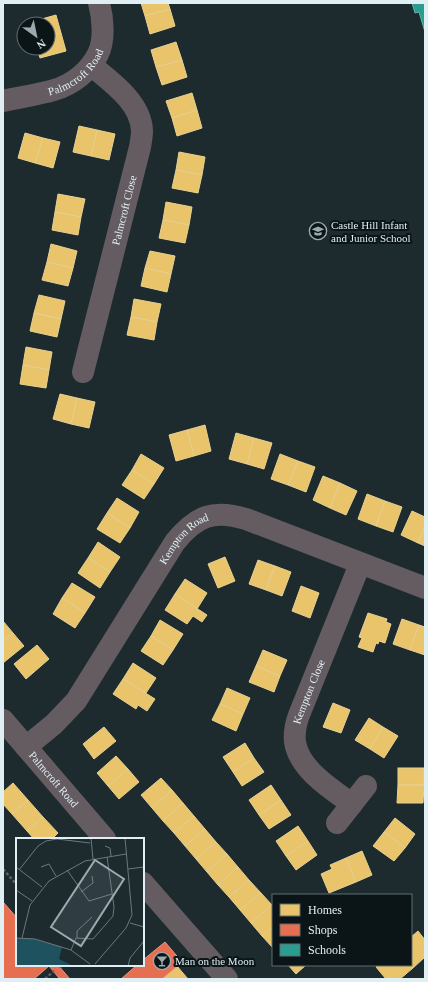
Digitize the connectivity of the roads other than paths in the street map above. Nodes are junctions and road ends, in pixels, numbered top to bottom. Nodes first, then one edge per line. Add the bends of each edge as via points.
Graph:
1 (99, 3) edge
2 (91, 65) junction
3 (3, 100) edge
4 (83, 372) dead end
5 (360, 564) junction
6 (425, 588) edge
7 (3, 720) edge
8 (26, 747) junction
9 (366, 786) dead end
10 (352, 804) junction
11 (337, 823) dead end
12 (104, 838) edge
13 (144, 884) edge
14 (226, 979) edge

1 - 2 street, Palmcroft Road via 103,26 98,53
2 - 3 street, Palmcroft Road via 71,83 55,90
2 - 4 street, Palmcroft Close via 132,103 139,116 142,130
5 - 6 street, Kempton Road
5 - 8 street, Kempton Road via 236,516 217,514 192,524 175,542 76,701 54,724
5 - 10 street, Kempton Close via 299,715 295,734 300,757 306,765 315,776
7 - 8 street, Palmcroft Road
8 - 12 street, Palmcroft Road
9 - 10 street
10 - 11 street
13 - 14 street

